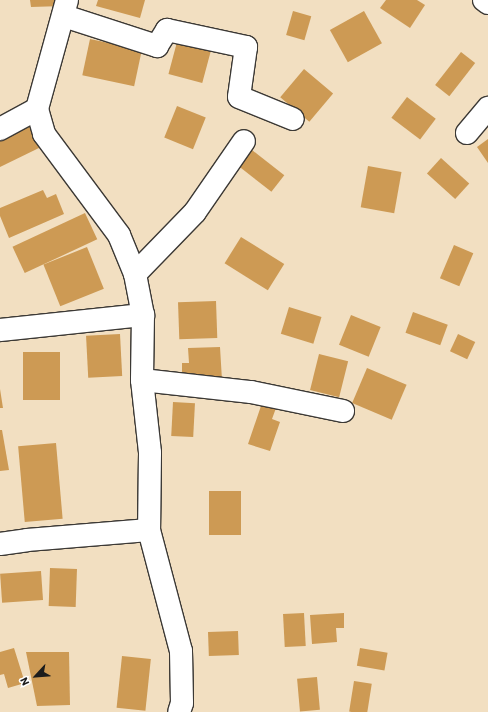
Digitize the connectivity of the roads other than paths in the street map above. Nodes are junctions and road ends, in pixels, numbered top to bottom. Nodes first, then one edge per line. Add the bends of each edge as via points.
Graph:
1 (484, 0) edge
2 (488, 3) edge
3 (65, 8) edge
4 (488, 108) edge
5 (37, 109) junction
6 (293, 119) dead end
7 (0, 129) edge
8 (467, 133) dead end
9 (244, 141) dead end
10 (135, 274) junction
11 (143, 315) junction
12 (0, 330) edge
13 (142, 380) junction
14 (343, 411) dead end
15 (149, 530) junction
16 (0, 544) edge
17 (178, 712) edge

1 - 2 street
3 - 5 street
3 - 6 street via 157,46 167,30 246,47 239,97
4 - 8 street
5 - 7 street
5 - 10 street via 44,134 119,235
9 - 10 street via 196,212
10 - 11 street
11 - 12 street
11 - 13 street
13 - 14 street via 251,392
13 - 15 street via 150,452
15 - 16 street
15 - 17 street via 180,651 182,703

